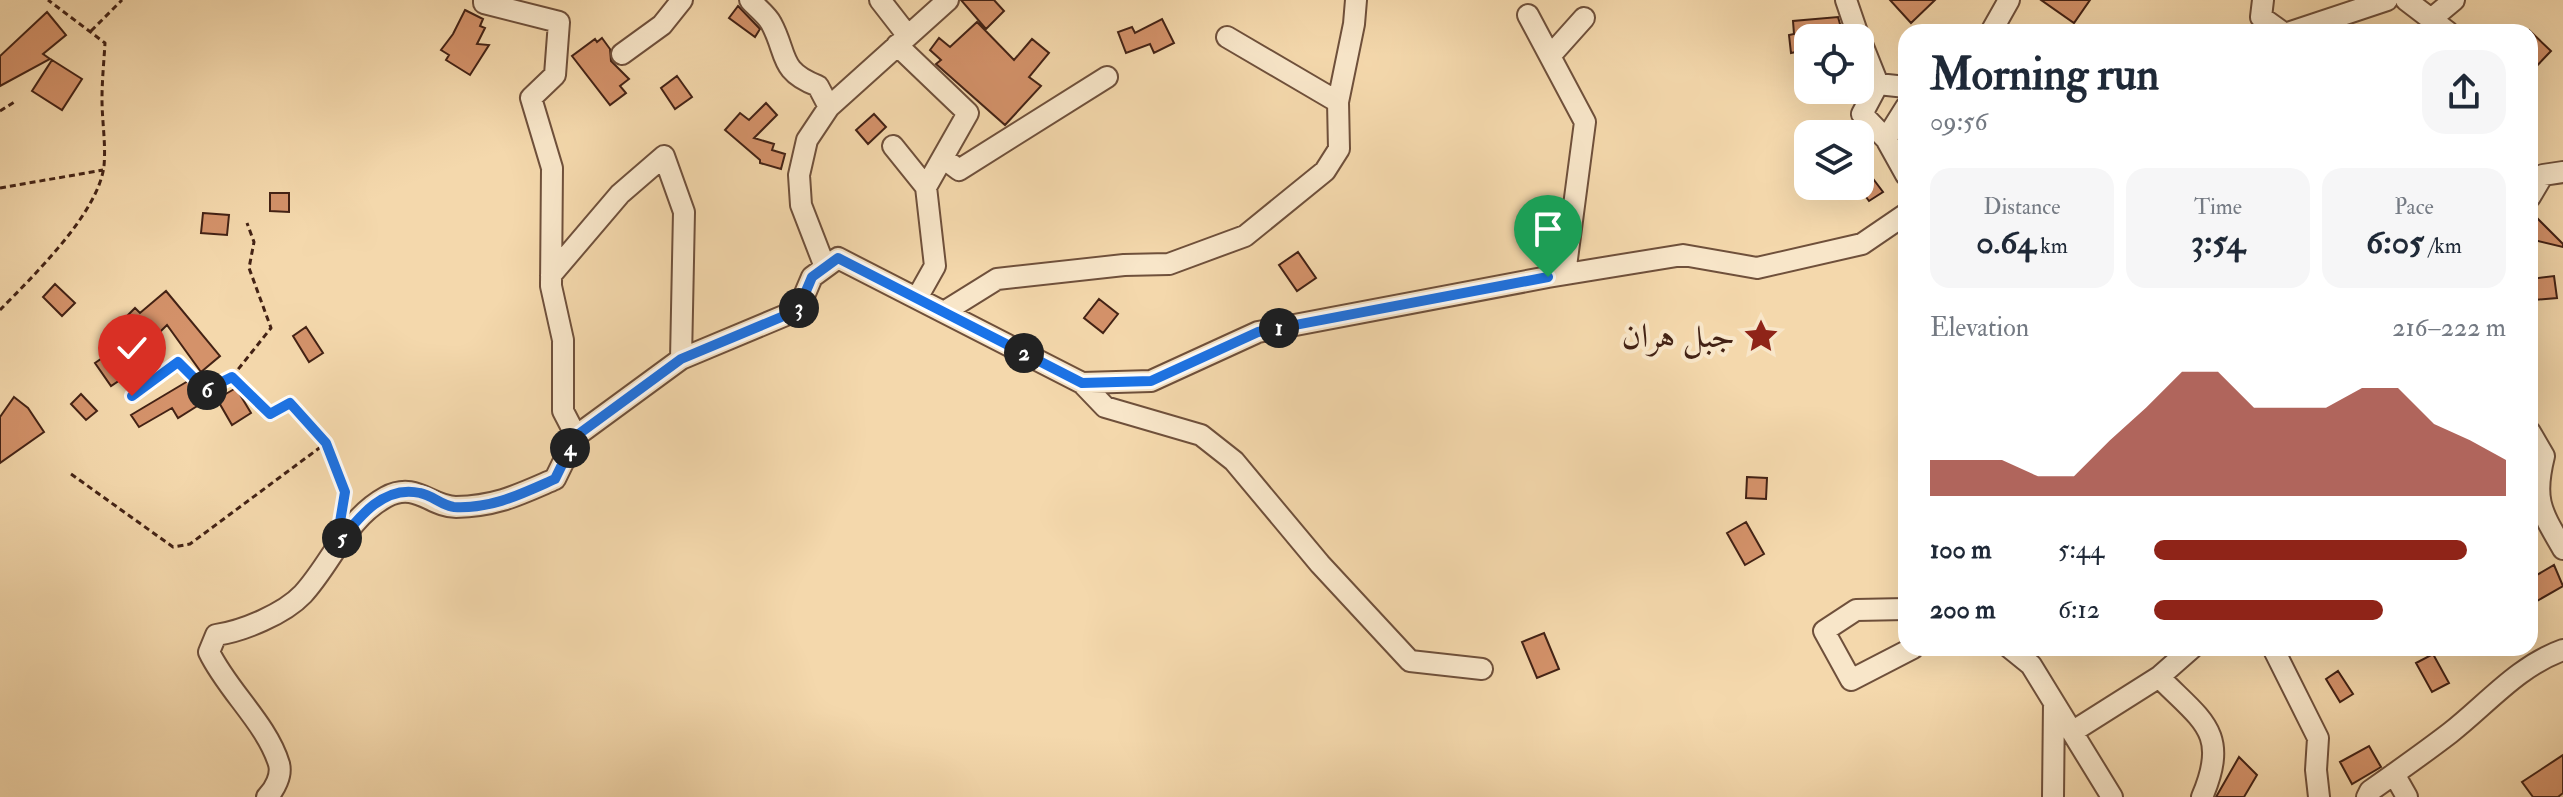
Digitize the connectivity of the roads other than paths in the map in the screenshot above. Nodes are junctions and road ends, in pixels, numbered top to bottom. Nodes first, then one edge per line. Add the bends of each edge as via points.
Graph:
1 (484, 0) edge
2 (682, 0) edge
3 (750, 0) edge
4 (880, 0) edge
5 (948, 0) edge
6 (1356, 0) edge
7 (1846, 0) edge
8 (2009, 0) edge
9 (2263, 0) edge
10 (2387, 0) edge
11 (2406, 0) edge
12 (2454, 0) edge
13 (1528, 15) dead end
14 (1584, 18) dead end
15 (2430, 20) junction
16 (1855, 24) edge
17 (1996, 24) edge
18 (2271, 24) edge
19 (2315, 24) edge
20 (2436, 24) edge
21 (1227, 37) dead end
22 (902, 40) junction
23 (622, 54) dead end
24 (1550, 56) junction
25 (1874, 74) edge
26 (1107, 77) dead end
27 (1878, 84) junction
28 (1898, 86) edge
29 (1338, 102) junction
30 (829, 107) junction
31 (1898, 120) edge
32 (1886, 139) junction
33 (893, 146) dead end
34 (943, 158) junction
35 (1898, 161) edge
36 (2563, 172) edge
37 (2538, 183) edge
38 (926, 187) junction
39 (1898, 219) edge
40 (825, 267) junction
41 (1565, 274) junction
42 (551, 275) junction
43 (917, 298) junction
44 (944, 312) junction
45 (681, 359) junction
46 (1082, 383) junction
47 (576, 436) junction
48 (2538, 446) edge
49 (2538, 478) edge
50 (2538, 493) edge
51 (2563, 549) edge
52 (1898, 609) edge
53 (2563, 650) edge
54 (1898, 656) edge
55 (2183, 656) edge
56 (2277, 656) edge
57 (2035, 657) edge
58 (1482, 669) dead end
59 (2159, 677) junction
60 (2054, 703) junction
61 (2072, 732) junction
62 (2394, 774) junction
63 (267, 797) edge
64 (2053, 797) edge
65 (2112, 797) edge
66 (2202, 797) edge
67 (2319, 797) edge
68 (2367, 797) edge
69 (2407, 797) edge

1 - 42 street via 559,22 555,75 531,98 552,168
2 - 23 street via 662,25
3 - 30 street via 771,22 785,64 801,80 818,86
4 - 22 street
5 - 22 street
6 - 29 street
7 - 16 street
8 - 17 street
9 - 18 street via 2261,17
10 - 19 street
11 - 15 street
12 - 15 street
13 - 24 street
14 - 24 street
15 - 20 street
21 - 29 street
22 - 30 street
22 - 34 street via 968,113
24 - 41 street via 1585,122
25 - 27 street
26 - 34 street via 959,170
27 - 28 street
27 - 32 street via 1862,114
29 - 44 street via 1339,149 1325,171 1245,236 1169,264 997,279
30 - 40 street via 807,140 799,188
31 - 32 street
32 - 35 street
33 - 38 street
34 - 38 street
36 - 37 street via 2543,175
38 - 43 street via 935,266
39 - 41 street via 1862,244 1757,268 1683,255
40 - 43 street via 838,258
40 - 45 street via 812,277 798,310
41 - 46 street via 1258,332 1151,381
42 - 45 street via 620,194 664,156 684,212
42 - 47 street via 563,340 563,411
43 - 44 street
44 - 46 street
45 - 47 street
46 - 58 street via 1105,407 1201,435 1234,461 1410,661
47 - 63 street via 555,479 496,505 451,507 419,492 391,495 365,510 302,595 241,631 216,635 209,652 218,671 280,766 275,789
48 - 49 street via 2544,456
50 - 51 street
52 - 54 street via 1856,610 1824,631 1851,680
53 - 62 street via 2530,666
55 - 59 street
56 - 67 street via 2318,738
57 - 60 street
59 - 61 street
59 - 66 street via 2212,737 2216,750
60 - 61 street
60 - 64 street
61 - 65 street
62 - 68 street
62 - 69 street

